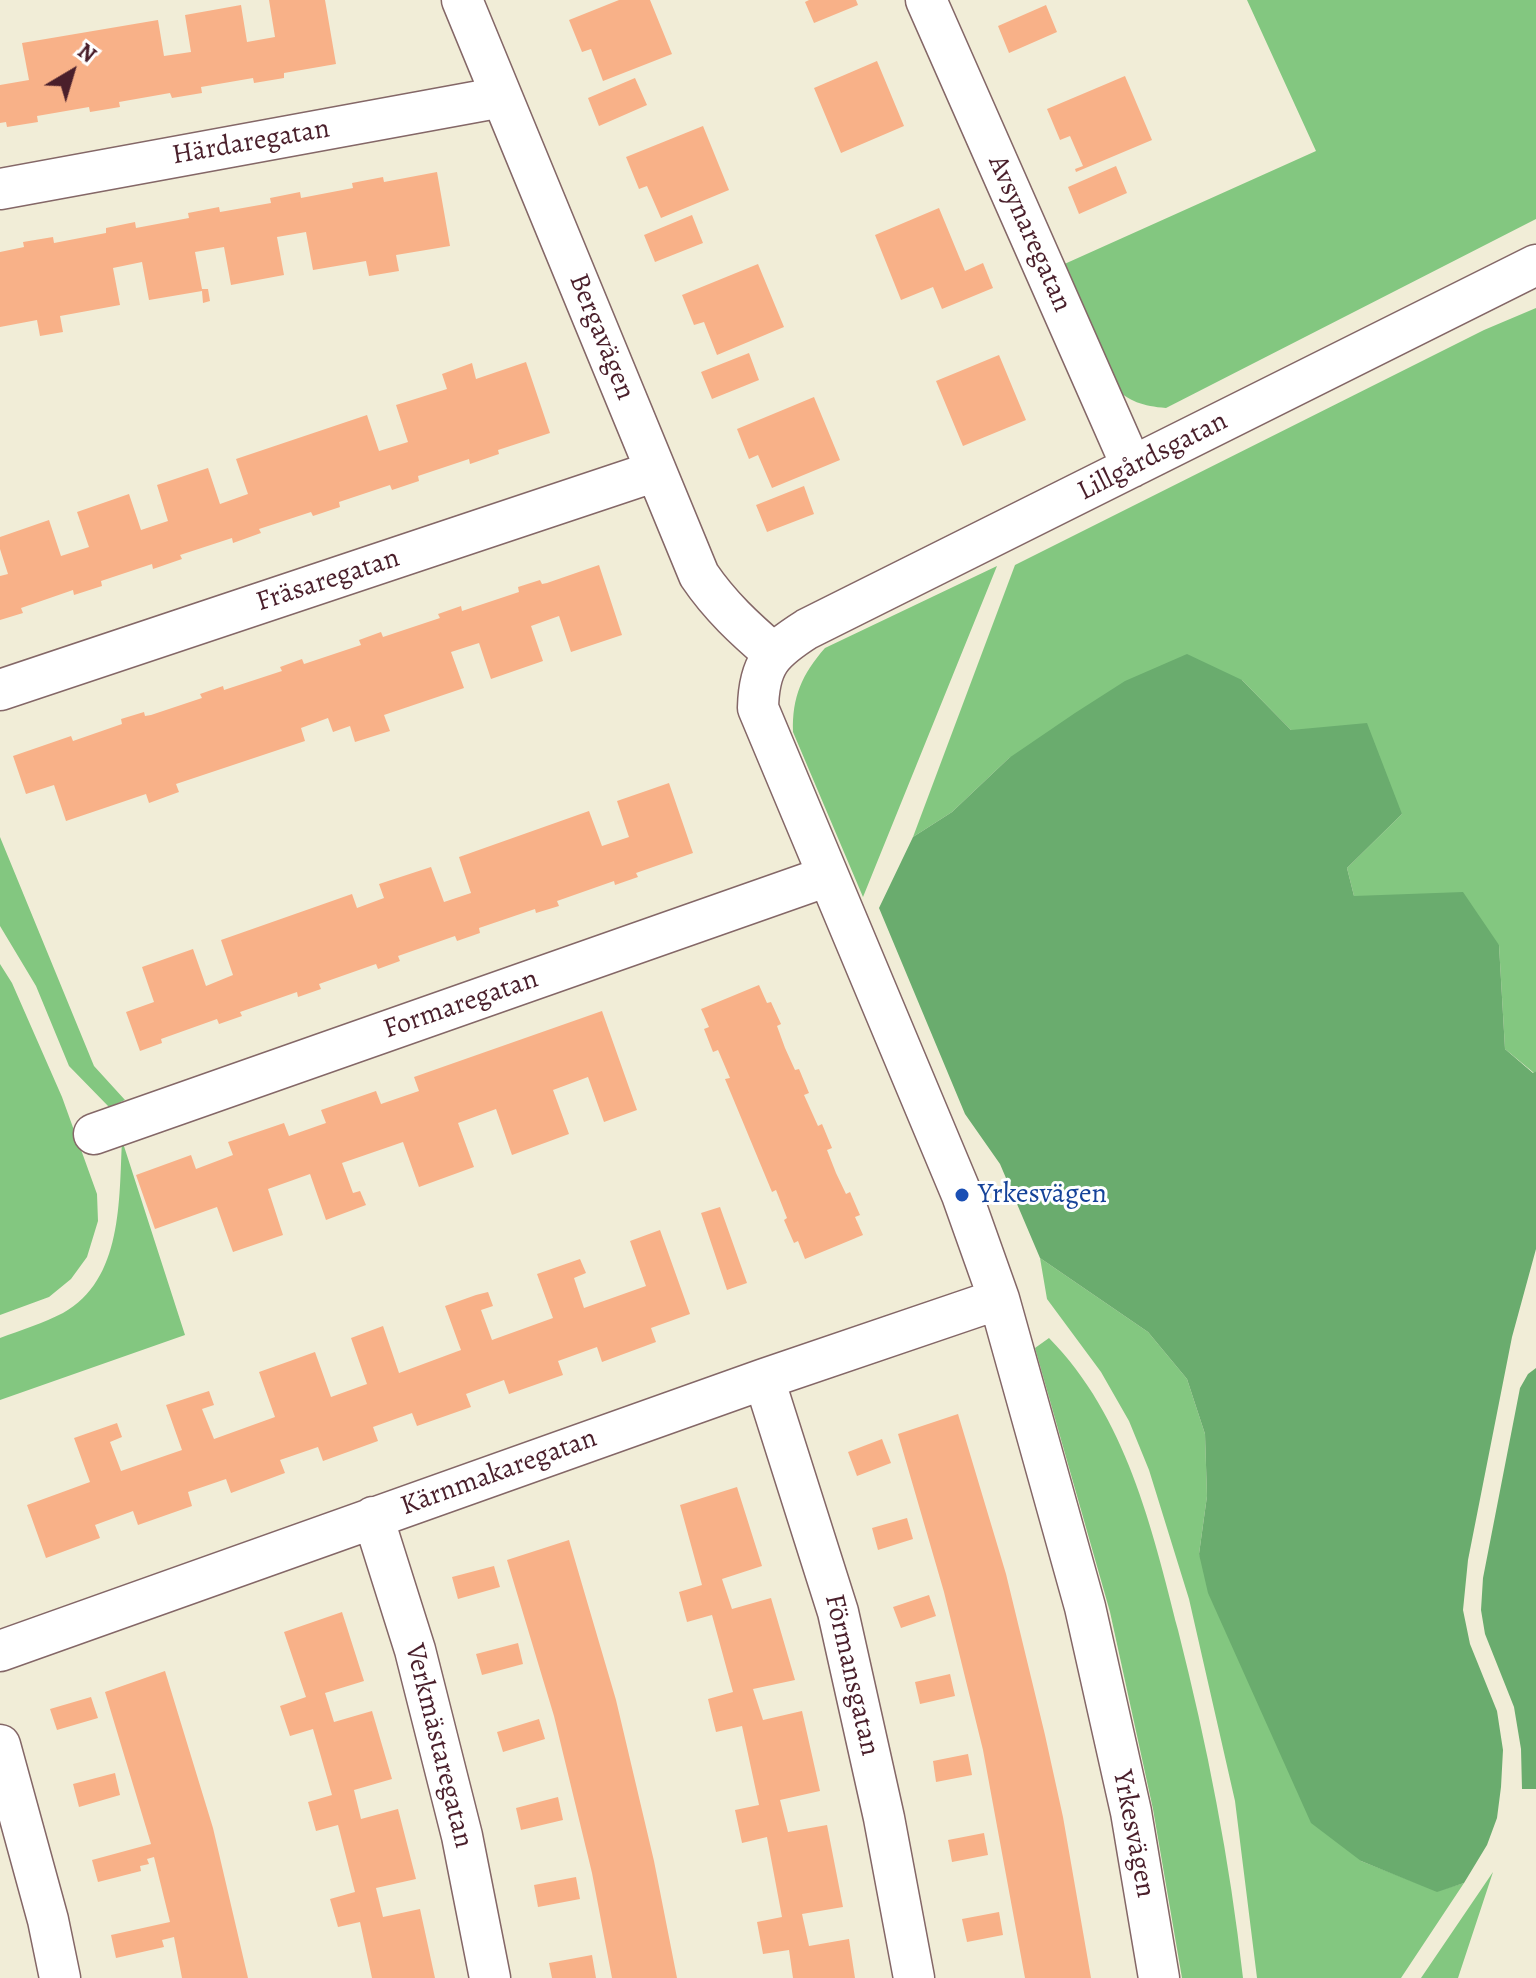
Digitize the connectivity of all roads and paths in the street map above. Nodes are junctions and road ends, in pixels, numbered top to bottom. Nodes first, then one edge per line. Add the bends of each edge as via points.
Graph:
1 (462, 0) edge
2 (926, 0) edge
3 (502, 97) junction
4 (0, 189) edge
5 (1536, 265) edge
6 (1132, 467) junction
7 (656, 471) junction
8 (773, 653) junction
9 (0, 690) edge
10 (828, 876) junction
11 (94, 1134) dead end
12 (999, 1299) junction
13 (764, 1379) junction
14 (373, 1517) junction
15 (0, 1651) edge
16 (0, 1745) edge
17 (60, 1978) edge
18 (490, 1978) edge
19 (914, 1978) edge
20 (1159, 1978) edge

1 - 3 street, Bergavägen
2 - 6 street, Avsynaregatan
3 - 4 street, Härdaregatan
3 - 7 street, Bergavägen
5 - 6 street, Lillgårdsgatan
6 - 8 street, Lillgårdsgatan via 807,629
7 - 8 street, Bergavägen via 699,575 716,600
7 - 9 street, Fräsaregatan
8 - 10 street, Yrkesvägen via 758,688 758,708
10 - 11 street, Formaregatan
10 - 12 street, Yrkesvägen via 962,1195
12 - 13 street, Kärnmakaregatan
12 - 20 street, Yrkesvägen via 1085,1607 1131,1812
13 - 14 street, Kärnmakaregatan
13 - 19 street, Förmansgatan via 838,1612
14 - 15 street, Kärnmakaregatan
14 - 18 street, Verkmästaregatan via 415,1650 458,1820
16 - 17 street

